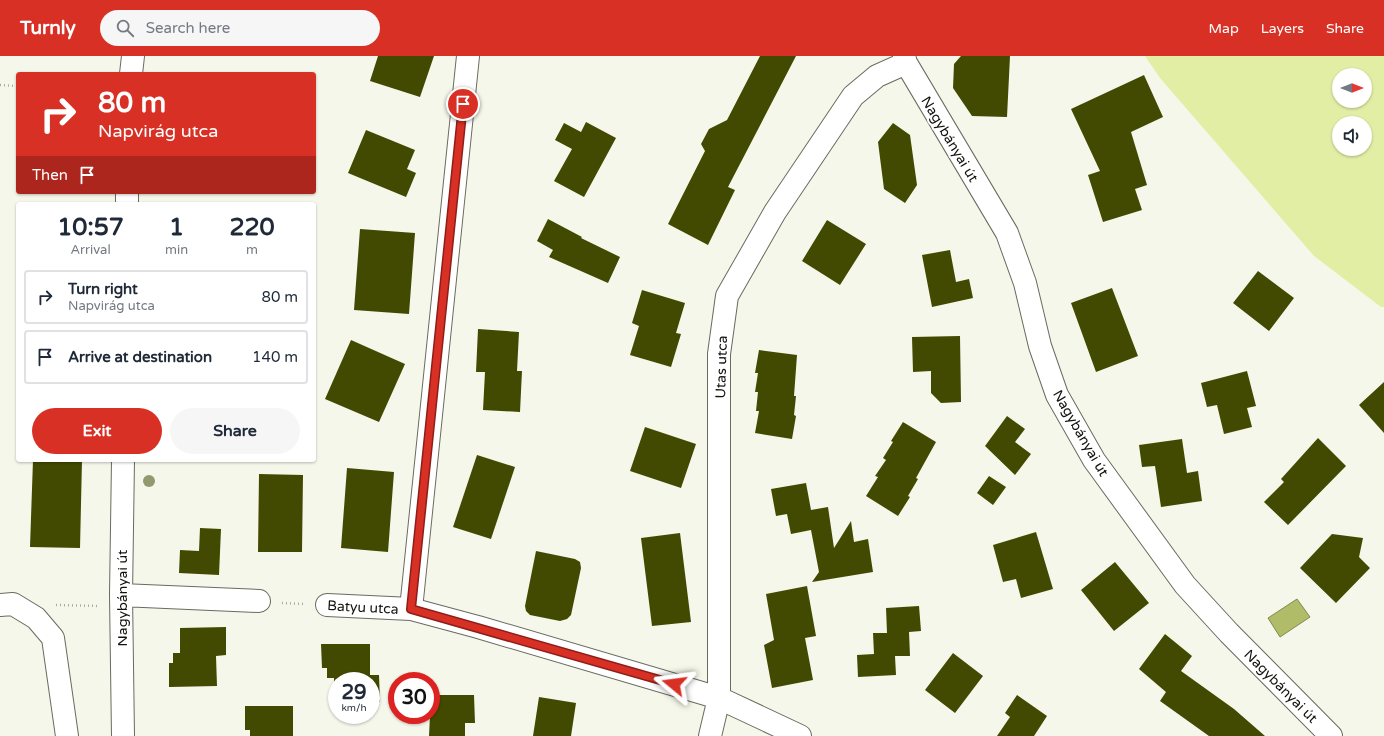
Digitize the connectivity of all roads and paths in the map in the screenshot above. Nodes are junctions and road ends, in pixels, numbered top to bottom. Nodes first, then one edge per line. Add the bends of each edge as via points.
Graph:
1 (133, 56) edge
2 (468, 56) edge
3 (905, 60) edge
4 (131, 72) edge
5 (0, 84) edge
6 (16, 86) edge
7 (123, 462) edge
8 (121, 595) junction
9 (259, 601) joint
10 (0, 605) edge
11 (52, 605) dead end
12 (327, 605) joint
13 (411, 609) junction
14 (719, 698) junction
15 (67, 736) edge
16 (123, 736) edge
17 (710, 736) edge
18 (800, 736) edge
19 (1331, 736) edge

1 - 4 street
2 - 13 street
3 - 14 street, Utas utca via 877,76 853,96 775,212 727,296 719,354
3 - 19 street, Nagybányai út via 1006,234 1025,283 1040,346 1057,395 1094,460 1185,584 1229,633
5 - 6 path
7 - 8 street, Nagybányai út
8 - 9 street
8 - 11 path via 99,606
8 - 16 street, Nagybányai út
9 - 12 path, Batyu utca
10 - 15 street via 13,604 36,618 53,638
12 - 13 street, Batyu utca
13 - 14 street, Batyu utca
14 - 17 street, Utas utca
14 - 18 street, Batyu utca

